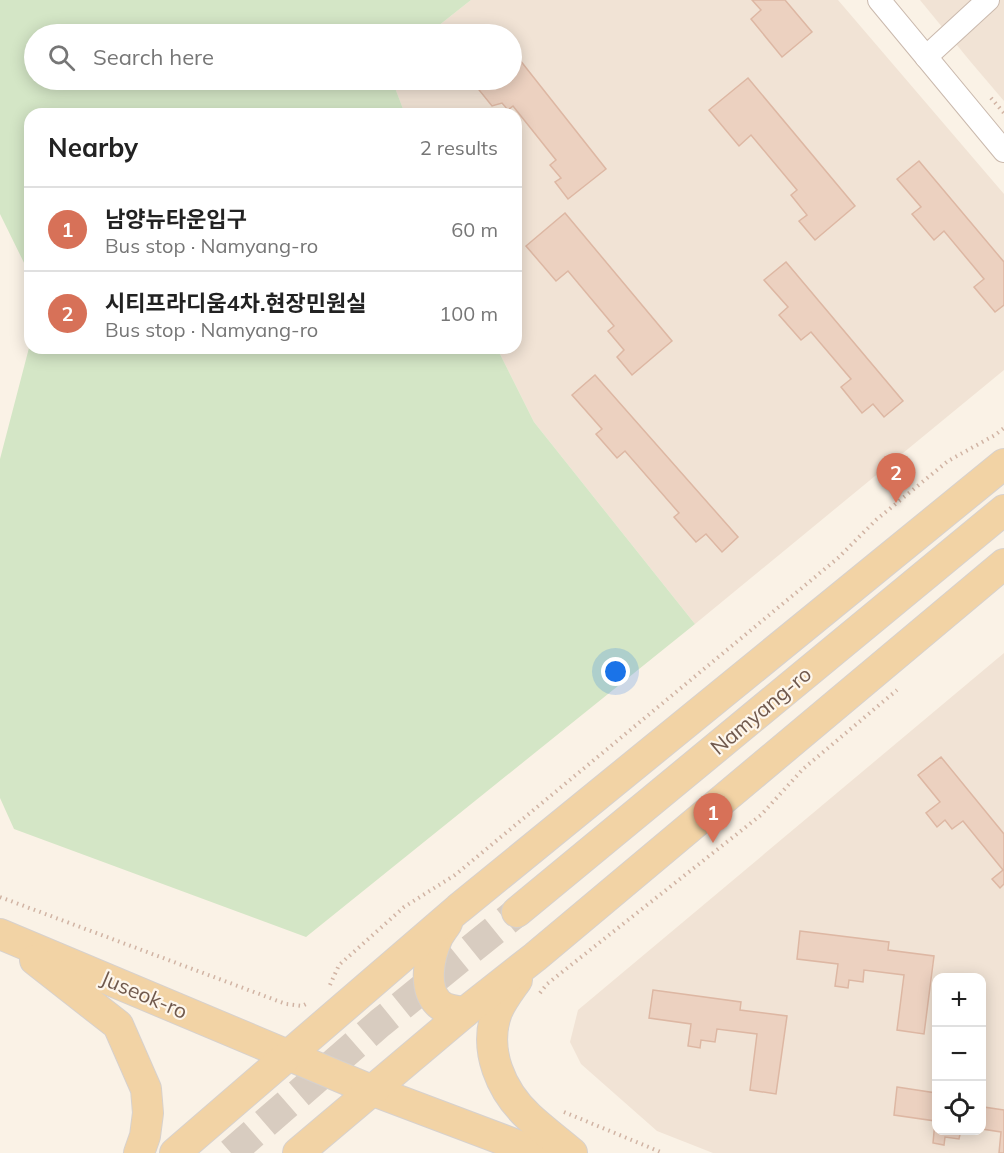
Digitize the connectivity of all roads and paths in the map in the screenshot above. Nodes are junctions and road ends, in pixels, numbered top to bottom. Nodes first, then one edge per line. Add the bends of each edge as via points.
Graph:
1 (879, 0) edge
2 (974, 5) edge
3 (926, 57) junction
4 (1004, 150) edge
5 (1004, 428) edge
6 (1004, 464) edge
7 (1004, 510) edge
8 (1004, 564) edge
9 (903, 684) dead end
10 (0, 897) edge
11 (458, 909) junction
12 (517, 912) tunnel mouth
13 (1, 934) edge
14 (535, 957) junction
15 (329, 986) dead end
16 (537, 997) dead end
17 (309, 1002) dead end
18 (465, 1012) junction
19 (289, 1056) junction
20 (371, 1090) junction
21 (557, 1108) dead end
22 (139, 1153) edge
23 (175, 1153) edge
24 (298, 1153) edge
25 (538, 1153) edge
26 (572, 1153) edge
27 (663, 1153) edge

1 - 3 street
2 - 3 street
3 - 4 street
5 - 15 path via 948,461 876,520 838,558 464,868 404,907 339,965
6 - 11 main road
7 - 12 main road, Namyang-ro
8 - 14 main road
9 - 16 path via 803,769 761,815 547,984
10 - 17 path via 286,1004 302,1006
11 - 18 main road via 437,938 428,972 438,1003 448,1010
11 - 19 main road
13 - 19 main road, Juseok-ro
13 - 22 main road via 118,1025 146,1089 148,1113
14 - 18 main road
14 - 26 main road via 497,1012 493,1053 498,1073 511,1096 528,1116
18 - 20 main road
19 - 20 main road, Juseok-ro
19 - 23 main road
20 - 24 main road
20 - 25 main road, Juseok-ro
21 - 27 path

